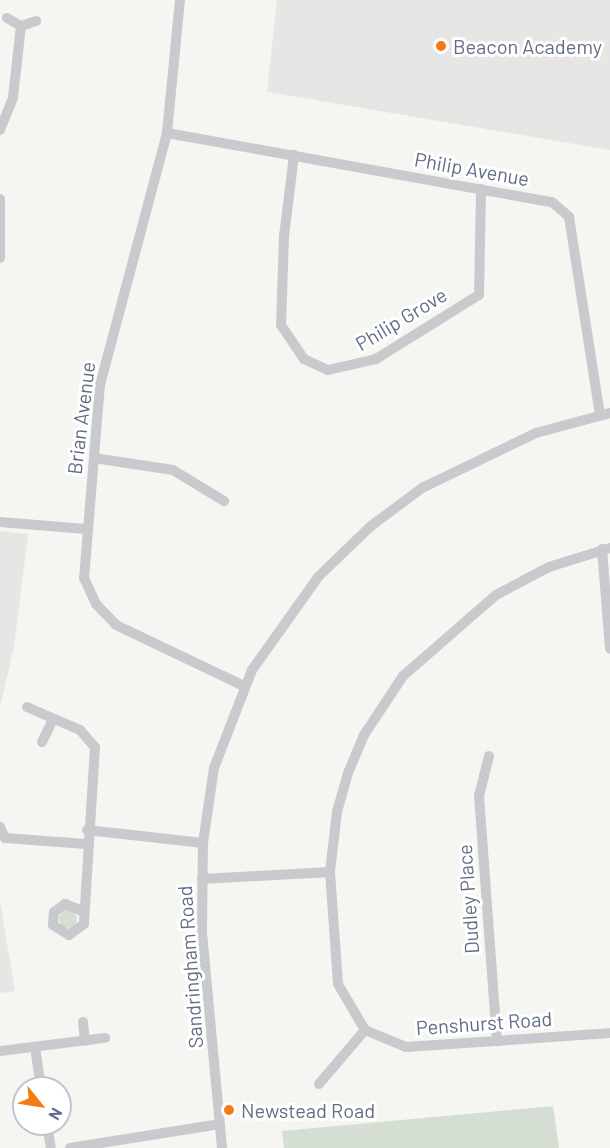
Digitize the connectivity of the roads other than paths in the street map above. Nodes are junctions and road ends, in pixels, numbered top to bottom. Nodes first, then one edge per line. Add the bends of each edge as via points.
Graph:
1 (180, 0) edge
2 (6, 18) dead end
3 (36, 21) dead end
4 (21, 26) junction
5 (0, 130) edge
6 (167, 133) junction
7 (294, 156) junction
8 (481, 189) junction
9 (0, 199) edge
10 (0, 258) edge
11 (605, 413) edge
12 (94, 458) junction
13 (224, 501) dead end
14 (0, 522) edge
15 (86, 529) junction
16 (606, 549) edge
17 (610, 649) edge
18 (244, 686) junction
19 (27, 707) dead end
20 (53, 718) junction
21 (42, 742) dead end
22 (489, 756) dead end
23 (0, 827) edge
24 (87, 830) junction
25 (203, 843) junction
26 (86, 844) junction
27 (330, 872) junction
28 (202, 879) junction
29 (82, 911) dead end
30 (83, 1022) dead end
31 (365, 1029) junction
32 (610, 1033) edge
33 (105, 1038) dead end
34 (85, 1041) junction
35 (496, 1041) junction
36 (35, 1047) junction
37 (0, 1051) edge
38 (39, 1076) edge
39 (320, 1084) dead end
40 (220, 1124) junction
41 (110, 1144) edge
42 (70, 1148) edge
43 (222, 1148) edge

1 - 6 street, Brian Avenue
2 - 4 street
3 - 4 street
4 - 5 street via 13,97
6 - 7 street, Philip Avenue
6 - 12 street, Brian Avenue via 100,384
7 - 8 street, Philip Avenue
7 - 8 street, Philip Grove via 284,236 281,325 304,359 328,370 376,358 479,295 483,279
8 - 11 street, Philip Avenue via 552,202 569,217
9 - 10 street
11 - 18 street, Sandringham Road via 478,457 371,526 297,603
12 - 13 street via 173,470
12 - 15 street, Brian Avenue
14 - 15 street
15 - 18 street, Brian Avenue via 84,578 105,616 129,634
16 - 17 street
16 - 27 street via 549,567 496,595 403,676 364,735 348,773 337,812
18 - 25 street, Sandringham Road via 214,768
19 - 20 street
20 - 21 street
20 - 24 street via 94,742
22 - 35 street, Dudley Place via 479,796
23 - 26 street via 5,838
24 - 25 street
24 - 26 street
25 - 28 street, Sandringham Road
26 - 29 street
27 - 28 street
27 - 31 street via 338,984
28 - 40 street, Sandringham Road
30 - 34 street
31 - 35 street, Penshurst Road via 406,1047
31 - 39 street
32 - 35 street, Penshurst Road
33 - 34 street
34 - 36 street
36 - 37 street
36 - 38 street
40 - 41 street
40 - 43 street, Sandringham Road
41 - 42 street

